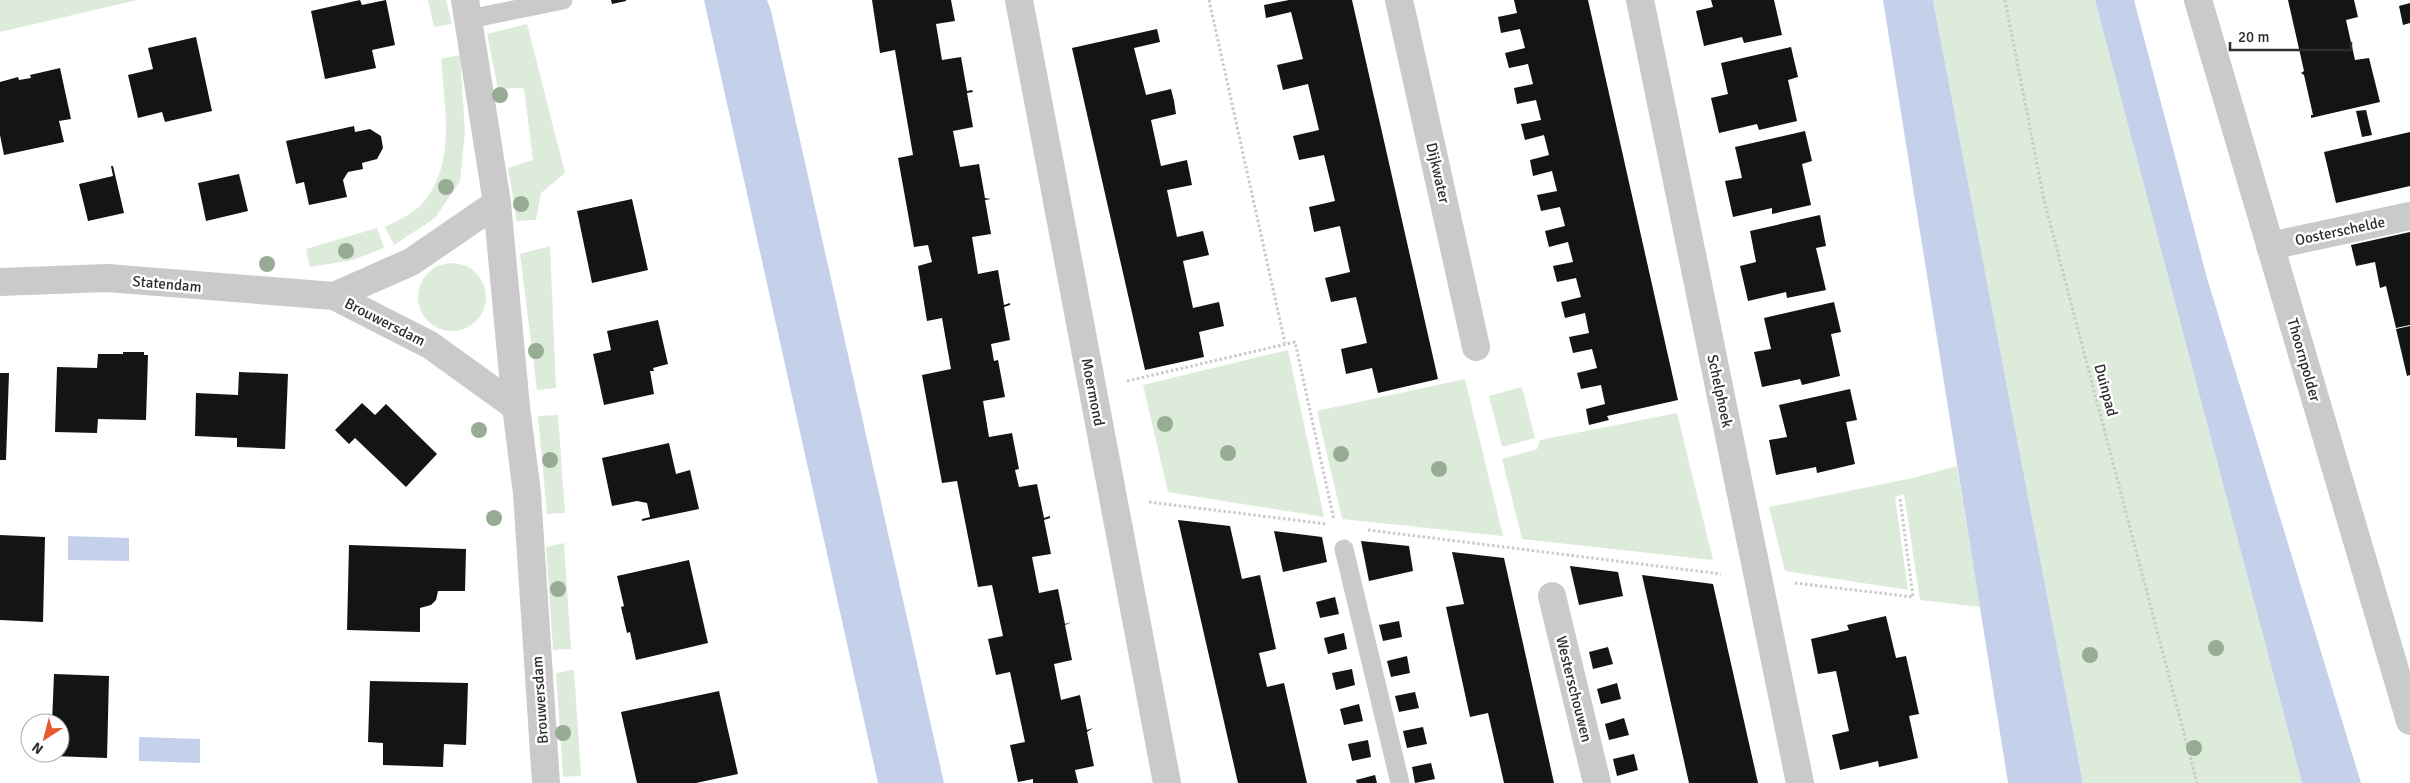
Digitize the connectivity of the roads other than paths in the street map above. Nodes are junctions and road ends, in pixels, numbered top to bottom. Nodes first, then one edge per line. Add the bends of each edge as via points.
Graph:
1 (563, 0) edge
2 (1019, 0) edge
3 (1399, 0) edge
4 (1640, 0) edge
5 (2198, 0) edge
6 (467, 10) edge
7 (497, 203) junction
8 (2410, 216) edge
9 (2270, 246) junction
10 (0, 282) edge
11 (334, 296) junction
12 (1476, 347) dead end
13 (516, 407) junction
14 (1344, 548) dead end
15 (1552, 596) dead end
16 (2410, 720) edge
17 (546, 783) edge
18 (1167, 783) edge
19 (1400, 783) edge
20 (1597, 783) edge
21 (1800, 783) edge

1 - 6 lane
2 - 18 street, Moermond
3 - 12 street, Dijkwater
4 - 21 street, Schelphoek
5 - 9 street, Thoornpolder
6 - 7 street, Brouwersdam
7 - 11 street, Brouwersdam via 411,262
7 - 13 street, Brouwersdam
8 - 9 street, Oosterschelde
9 - 16 street, Thoornpolder
10 - 11 street, Statendam via 106,278
11 - 13 street, Brouwersdam via 430,345
13 - 17 street, Brouwersdam via 527,493
14 - 19 lane
15 - 20 street, Westerschouwen

